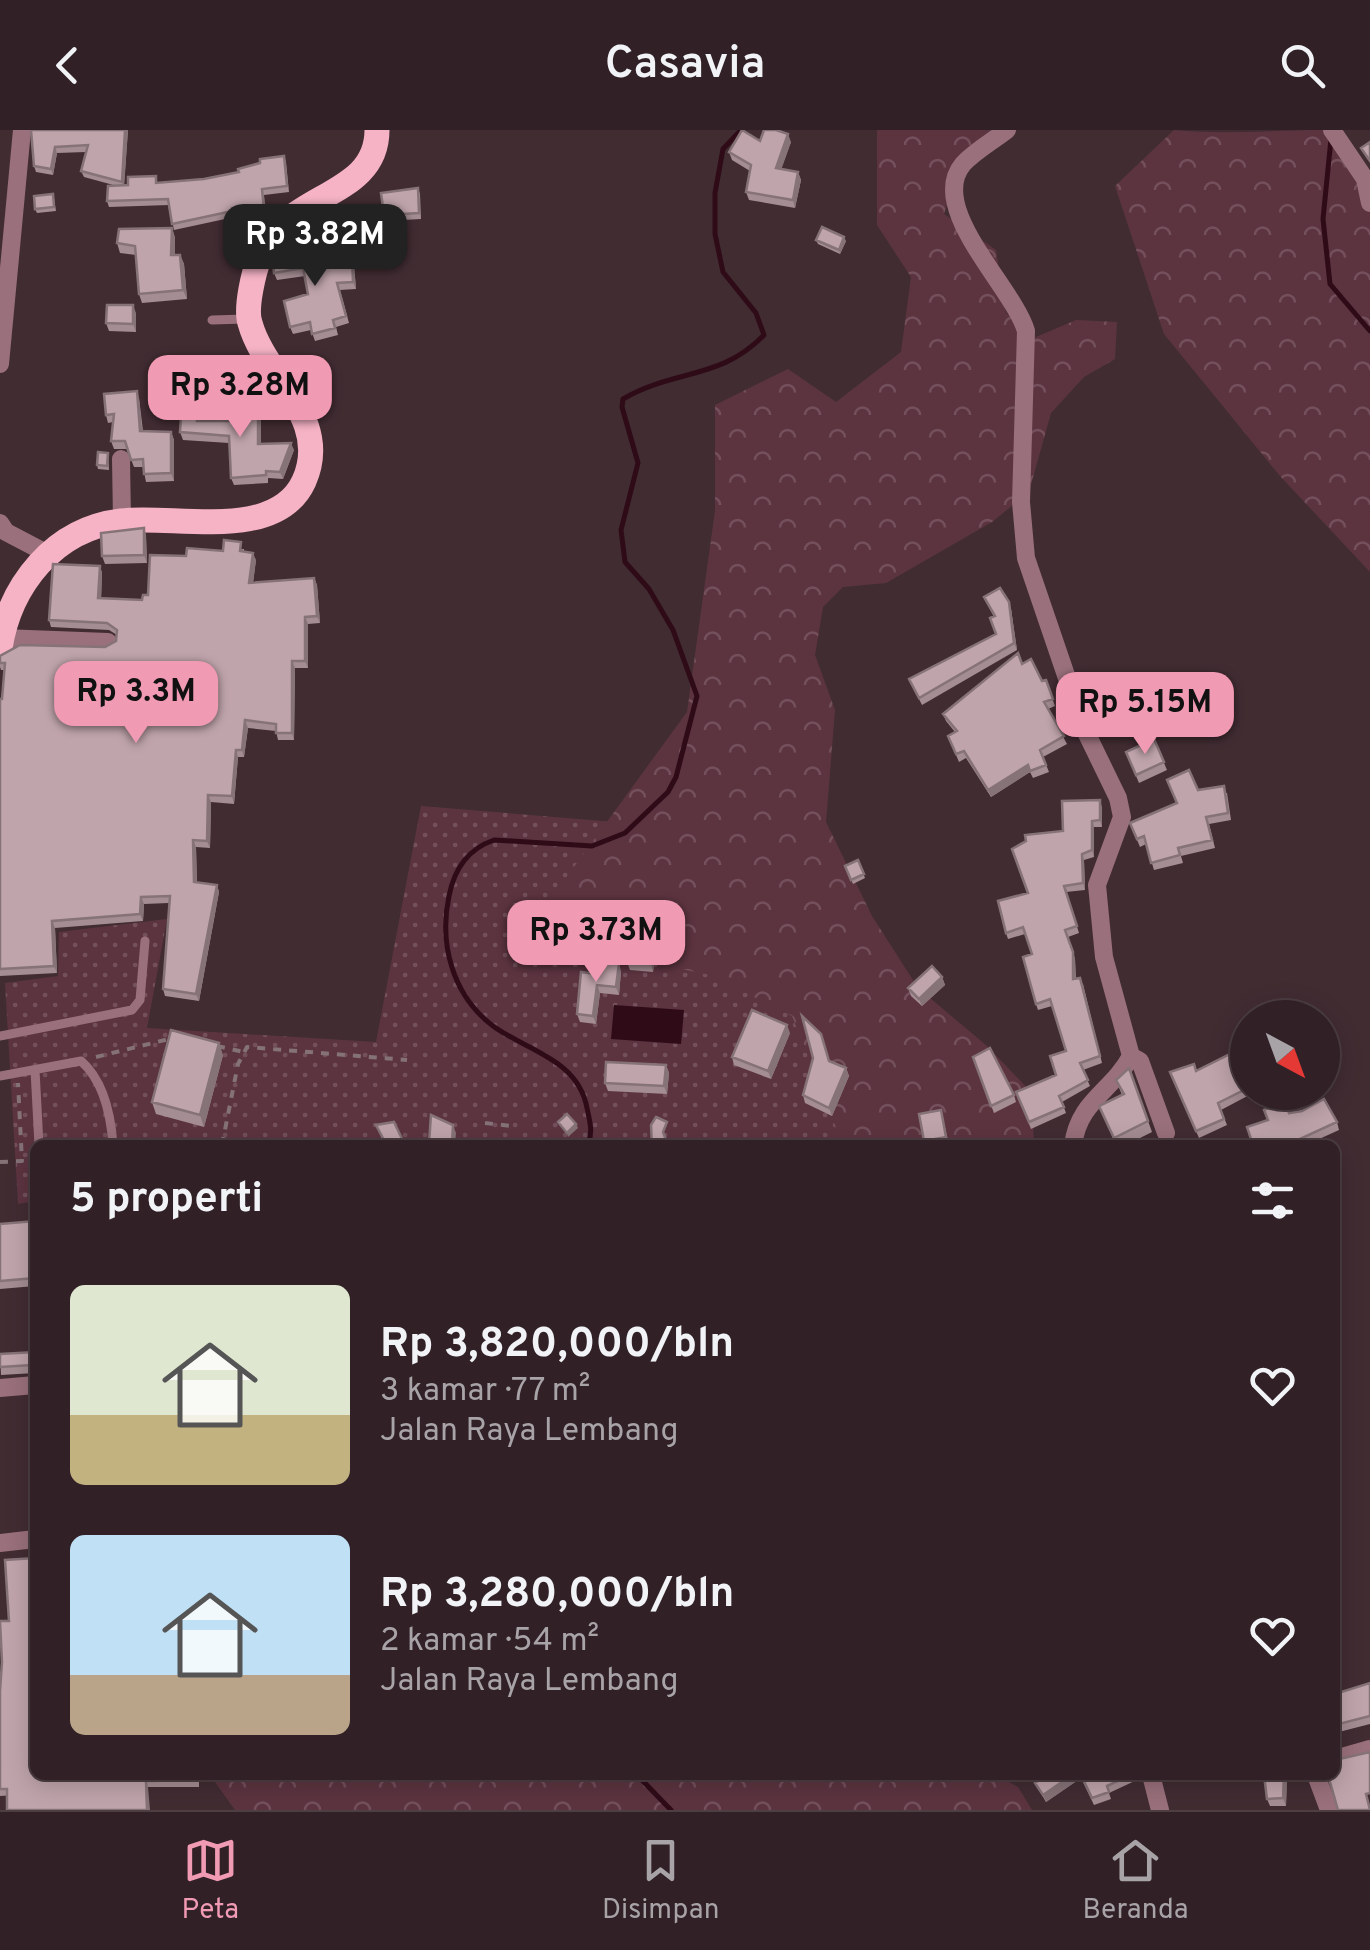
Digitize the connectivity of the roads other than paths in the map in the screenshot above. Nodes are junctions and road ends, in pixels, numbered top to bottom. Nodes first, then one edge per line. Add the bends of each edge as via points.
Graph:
1 (22, 130) edge
2 (376, 130) edge
3 (1007, 130) edge
4 (1332, 130) edge
5 (1370, 203) edge
6 (212, 320) dead end
7 (248, 320) junction
8 (0, 364) edge
9 (121, 459) dead end
10 (122, 520) junction
11 (0, 524) edge
12 (48, 554) junction
13 (108, 642) edge
14 (1, 643) edge
15 (145, 941) dead end
16 (0, 1036) edge
17 (1131, 1056) junction
18 (35, 1070) junction
19 (0, 1076) edge
20 (1166, 1133) dead end
21 (38, 1140) edge
22 (112, 1140) edge
23 (1074, 1140) edge
24 (30, 1385) edge
25 (0, 1388) edge
26 (30, 1540) edge
27 (0, 1543) edge
28 (1370, 1748) edge
29 (1340, 1758) edge
30 (1151, 1780) edge
31 (1318, 1780) edge
32 (1160, 1810) edge
33 (1329, 1810) edge

1 - 8 street
2 - 7 main road via 372,161 348,184 282,220 260,256
3 - 17 street via 963,164 954,184 970,237 1020,310 1026,331 1026,558 1084,728 1118,798 1122,817 1097,885 1104,958
4 - 5 street via 1364,179
6 - 7 lane
7 - 10 main road via 311,434 303,483 260,517
9 - 10 street
10 - 12 main road
11 - 12 street
12 - 14 main road via 12,602
13 - 14 street
15 - 16 lane via 140,1000 132,1010
17 - 20 street via 1140,1061
17 - 23 street via 1078,1120
18 - 19 lane
18 - 21 lane
18 - 22 lane via 82,1061 111,1117
24 - 25 street
26 - 27 street
28 - 29 street
30 - 32 street
31 - 33 street

